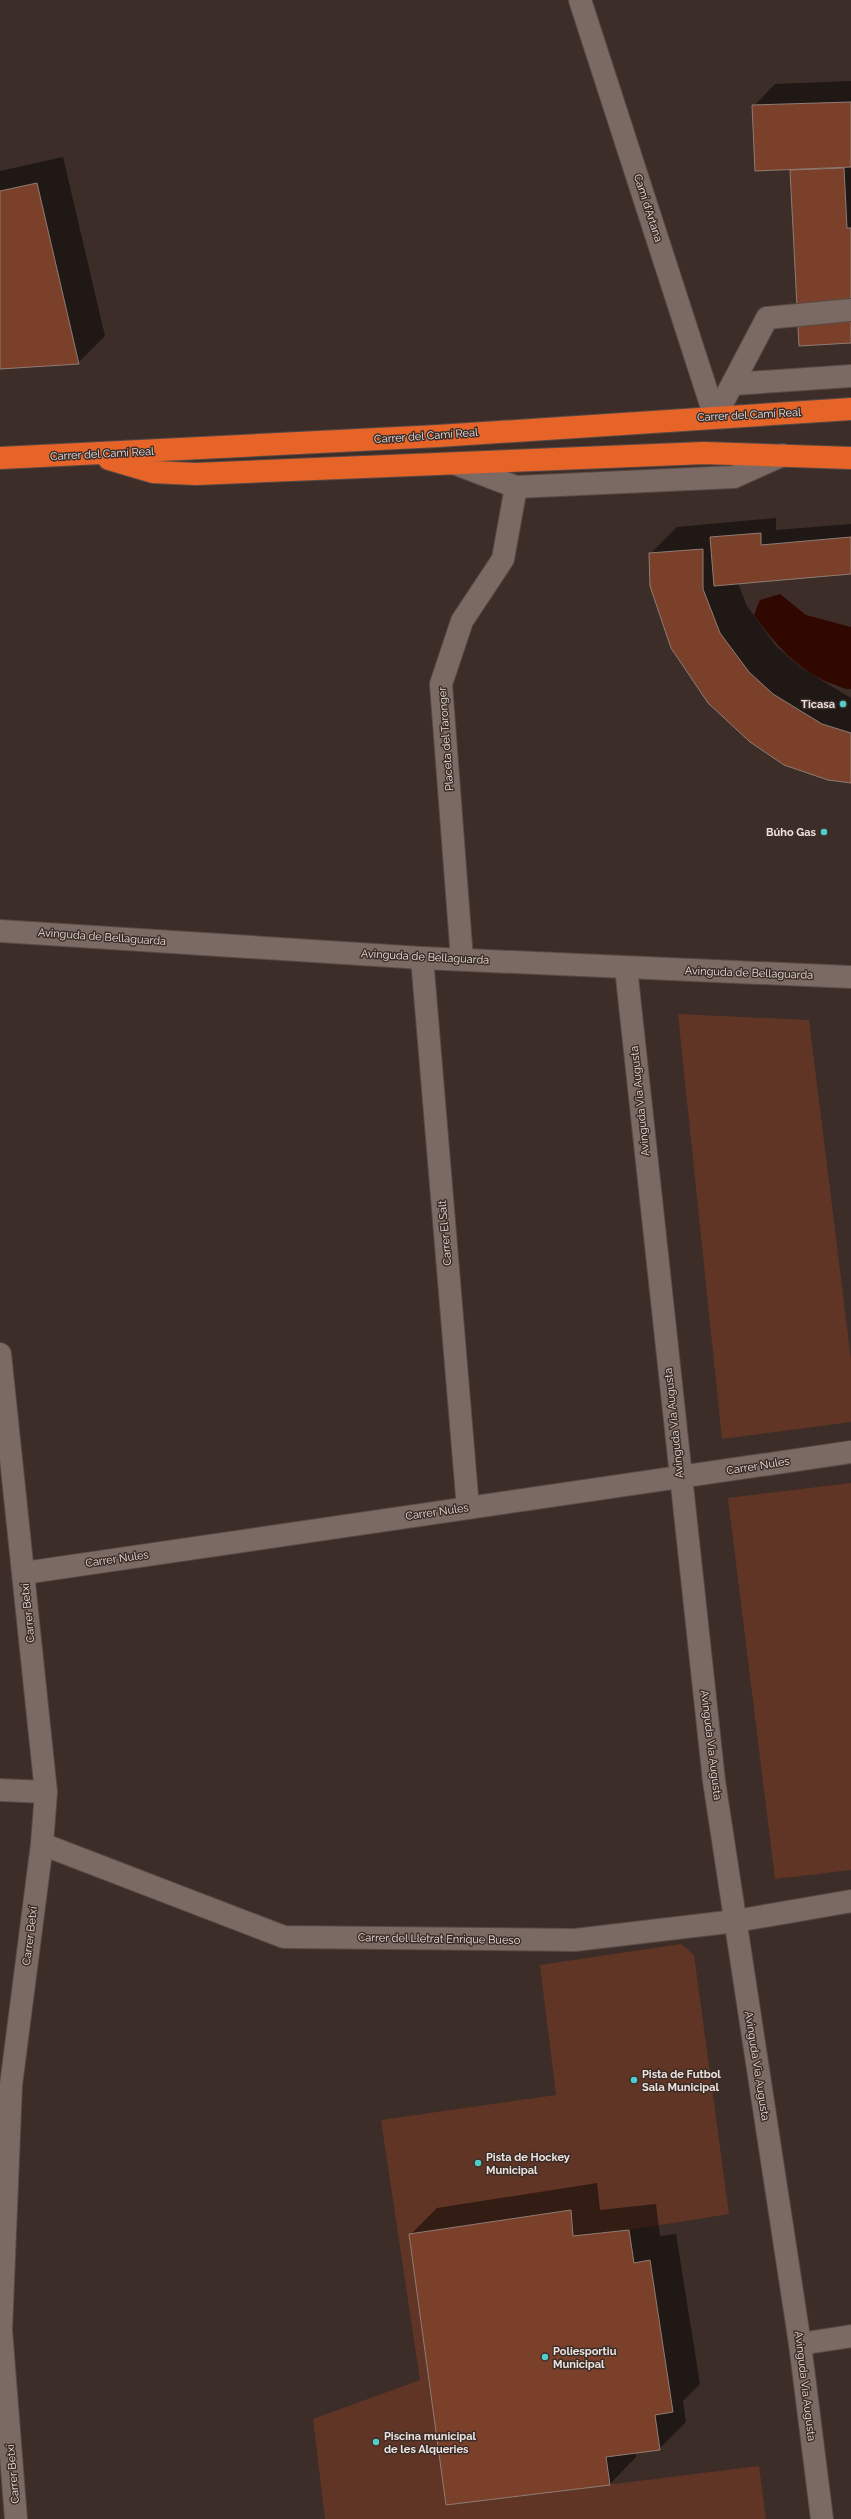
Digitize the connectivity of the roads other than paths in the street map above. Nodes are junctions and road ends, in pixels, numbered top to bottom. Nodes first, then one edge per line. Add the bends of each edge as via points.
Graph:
1 (580, 0) edge
2 (851, 310) edge
3 (851, 376) edge
4 (733, 384) junction
5 (851, 409) edge
6 (715, 417) junction
7 (94, 454) junction
8 (783, 455) junction
9 (0, 458) edge
10 (851, 458) edge
11 (456, 464) junction
12 (516, 487) junction
13 (0, 931) edge
14 (422, 958) junction
15 (462, 959) junction
16 (626, 968) junction
17 (851, 977) edge
18 (0, 1354) edge
19 (851, 1452) edge
20 (680, 1478) junction
21 (9, 1503) edge
22 (468, 1508) junction
23 (24, 1573) junction
24 (0, 1790) edge
25 (46, 1792) junction
26 (42, 1844) junction
27 (851, 1901) edge
28 (736, 1921) junction
29 (851, 2336) edge
30 (800, 2344) junction
31 (16, 2519) edge
32 (822, 2519) edge

1 - 6 street, Camí d'Artana
2 - 4 street via 768,318
3 - 4 street
4 - 6 street
5 - 6 highway, Carrer del Camí Real
6 - 7 highway, Carrer del Camí Real via 438,436
7 - 9 highway, Carrer del Camí Real
7 - 11 highway via 153,472 196,474
8 - 10 highway
8 - 11 highway via 704,453
8 - 12 street via 734,477
11 - 12 street
12 - 15 street, Placeta del Taronger via 503,559 462,621 441,684
13 - 14 street, Avinguda de Bellaguarda
14 - 15 street, Avinguda de Bellaguarda
14 - 22 street, Carrer El Salt
15 - 16 street, Avinguda de Bellaguarda
16 - 17 street, Avinguda de Bellaguarda
16 - 20 street, Avinguda Via Augusta
18 - 21 street, Carrer Betxí
19 - 20 street, Carrer Nules
20 - 22 street, Carrer Nules
20 - 28 street, Avinguda Via Augusta via 714,1781
21 - 23 street, Carrer Betxí
22 - 23 street, Carrer Nules
23 - 25 street, Carrer Betxí
24 - 25 street
25 - 26 street, Carrer Betxí
26 - 28 street, Carrer del Lletrat Enrique Bueso via 284,1937 575,1940
26 - 31 street, Carrer Betxí via 11,2086 1,2330
27 - 28 street, Carrer del Lletrat Enrique Bueso
28 - 30 street, Avinguda Via Augusta
29 - 30 street
30 - 32 street, Avinguda Via Augusta

